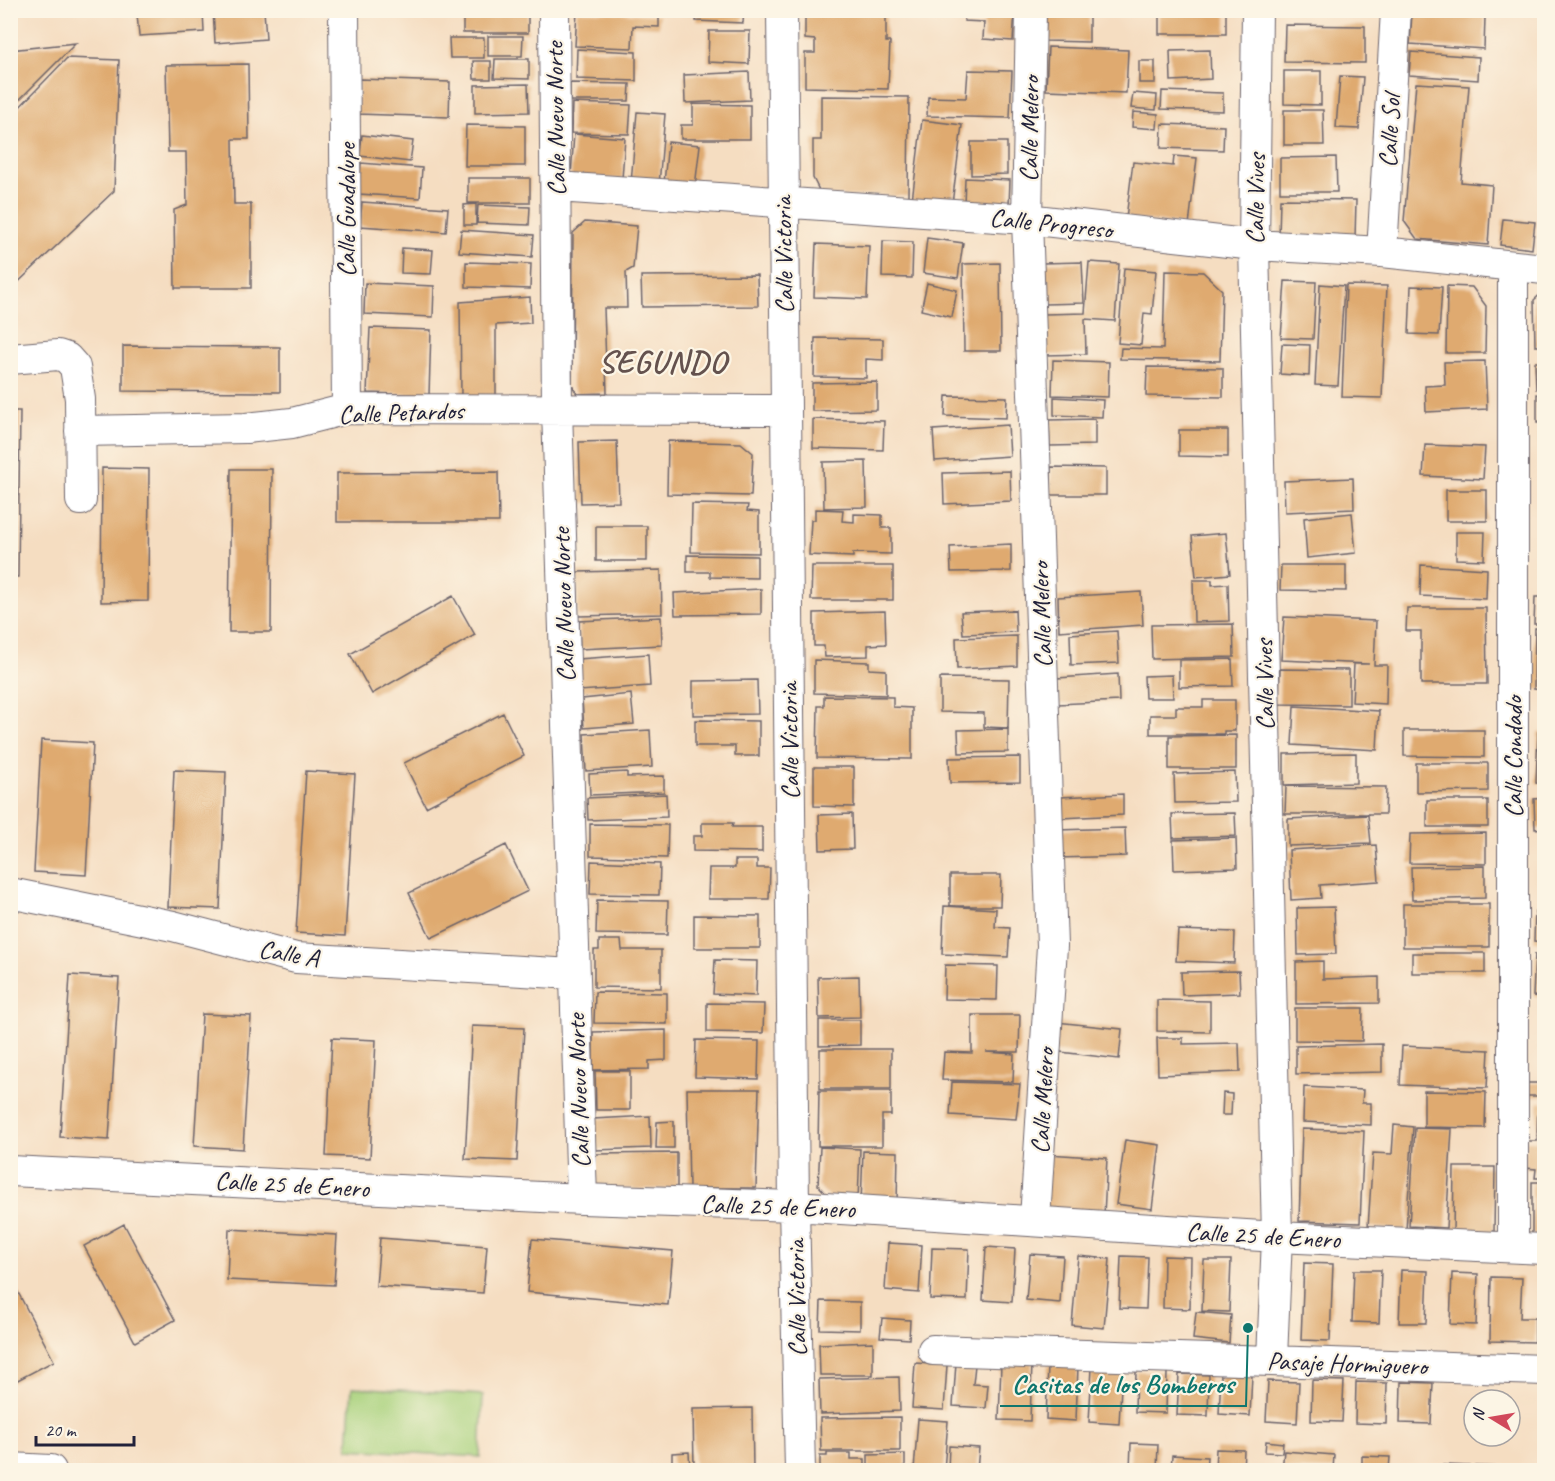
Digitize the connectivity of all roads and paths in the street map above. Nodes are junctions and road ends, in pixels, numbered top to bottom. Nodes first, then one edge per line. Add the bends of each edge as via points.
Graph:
1 (344, 10) edge
2 (554, 10) edge
3 (782, 10) edge
4 (1031, 10) edge
5 (1257, 10) edge
6 (1396, 10) edge
7 (556, 187) junction
8 (783, 200) junction
9 (1028, 219) junction
10 (1254, 245) junction
11 (1382, 252) junction
12 (1513, 267) junction
13 (1545, 269) edge
14 (10, 359) edge
15 (347, 409) junction
16 (558, 409) junction
17 (786, 410) junction
18 (80, 431) junction
19 (81, 500) dead end
20 (10, 893) edge
21 (573, 974) junction
22 (10, 1171) edge
23 (582, 1199) junction
24 (794, 1206) junction
25 (1035, 1219) junction
26 (1277, 1237) junction
27 (1513, 1247) junction
28 (1545, 1249) edge
29 (933, 1350) dead end
30 (1272, 1359) junction
31 (1545, 1370) edge
32 (10, 1468) edge
33 (51, 1470) edge
34 (800, 1470) edge

1 - 15 street, Calle Guadalupe
2 - 7 street, Calle Nuevo Norte
3 - 8 street, Calle Victoria
4 - 9 street, Calle Melero
5 - 10 street, Calle Vives
6 - 11 street, Calle Sol
7 - 8 street, Calle Progreso
7 - 16 street, Calle Nuevo Norte
8 - 9 street, Calle Progreso
8 - 17 street, Calle Victoria
9 - 10 street, Calle Progreso
9 - 25 street, Calle Melero via 1052,946
10 - 11 street, Calle Progreso
10 - 26 street, Calle Vives
11 - 12 street, Calle Progreso
12 - 13 street, Calle Progreso
12 - 27 street, Calle Condado
14 - 18 street via 52,355 67,358 79,381
15 - 16 street, Calle Petardos
15 - 18 street, Calle Petardos via 292,423 246,428
16 - 17 street, Calle Petardos
16 - 21 street, Calle Nuevo Norte
17 - 24 street, Calle Victoria
18 - 19 street
20 - 21 street, Calle A via 173,926 296,958
21 - 23 street, Calle Nuevo Norte
22 - 23 street, Calle 25 de Enero
23 - 24 street, Calle 25 de Enero
24 - 25 street, Calle 25 de Enero
24 - 34 street, Calle Victoria
25 - 26 street, Calle 25 de Enero
26 - 27 street, Calle 25 de Enero
26 - 30 street, Calle Vives
27 - 28 street, Calle 25 de Enero
29 - 30 street, Pasaje Hormiguero
30 - 31 street, Pasaje Hormiguero
32 - 33 street

